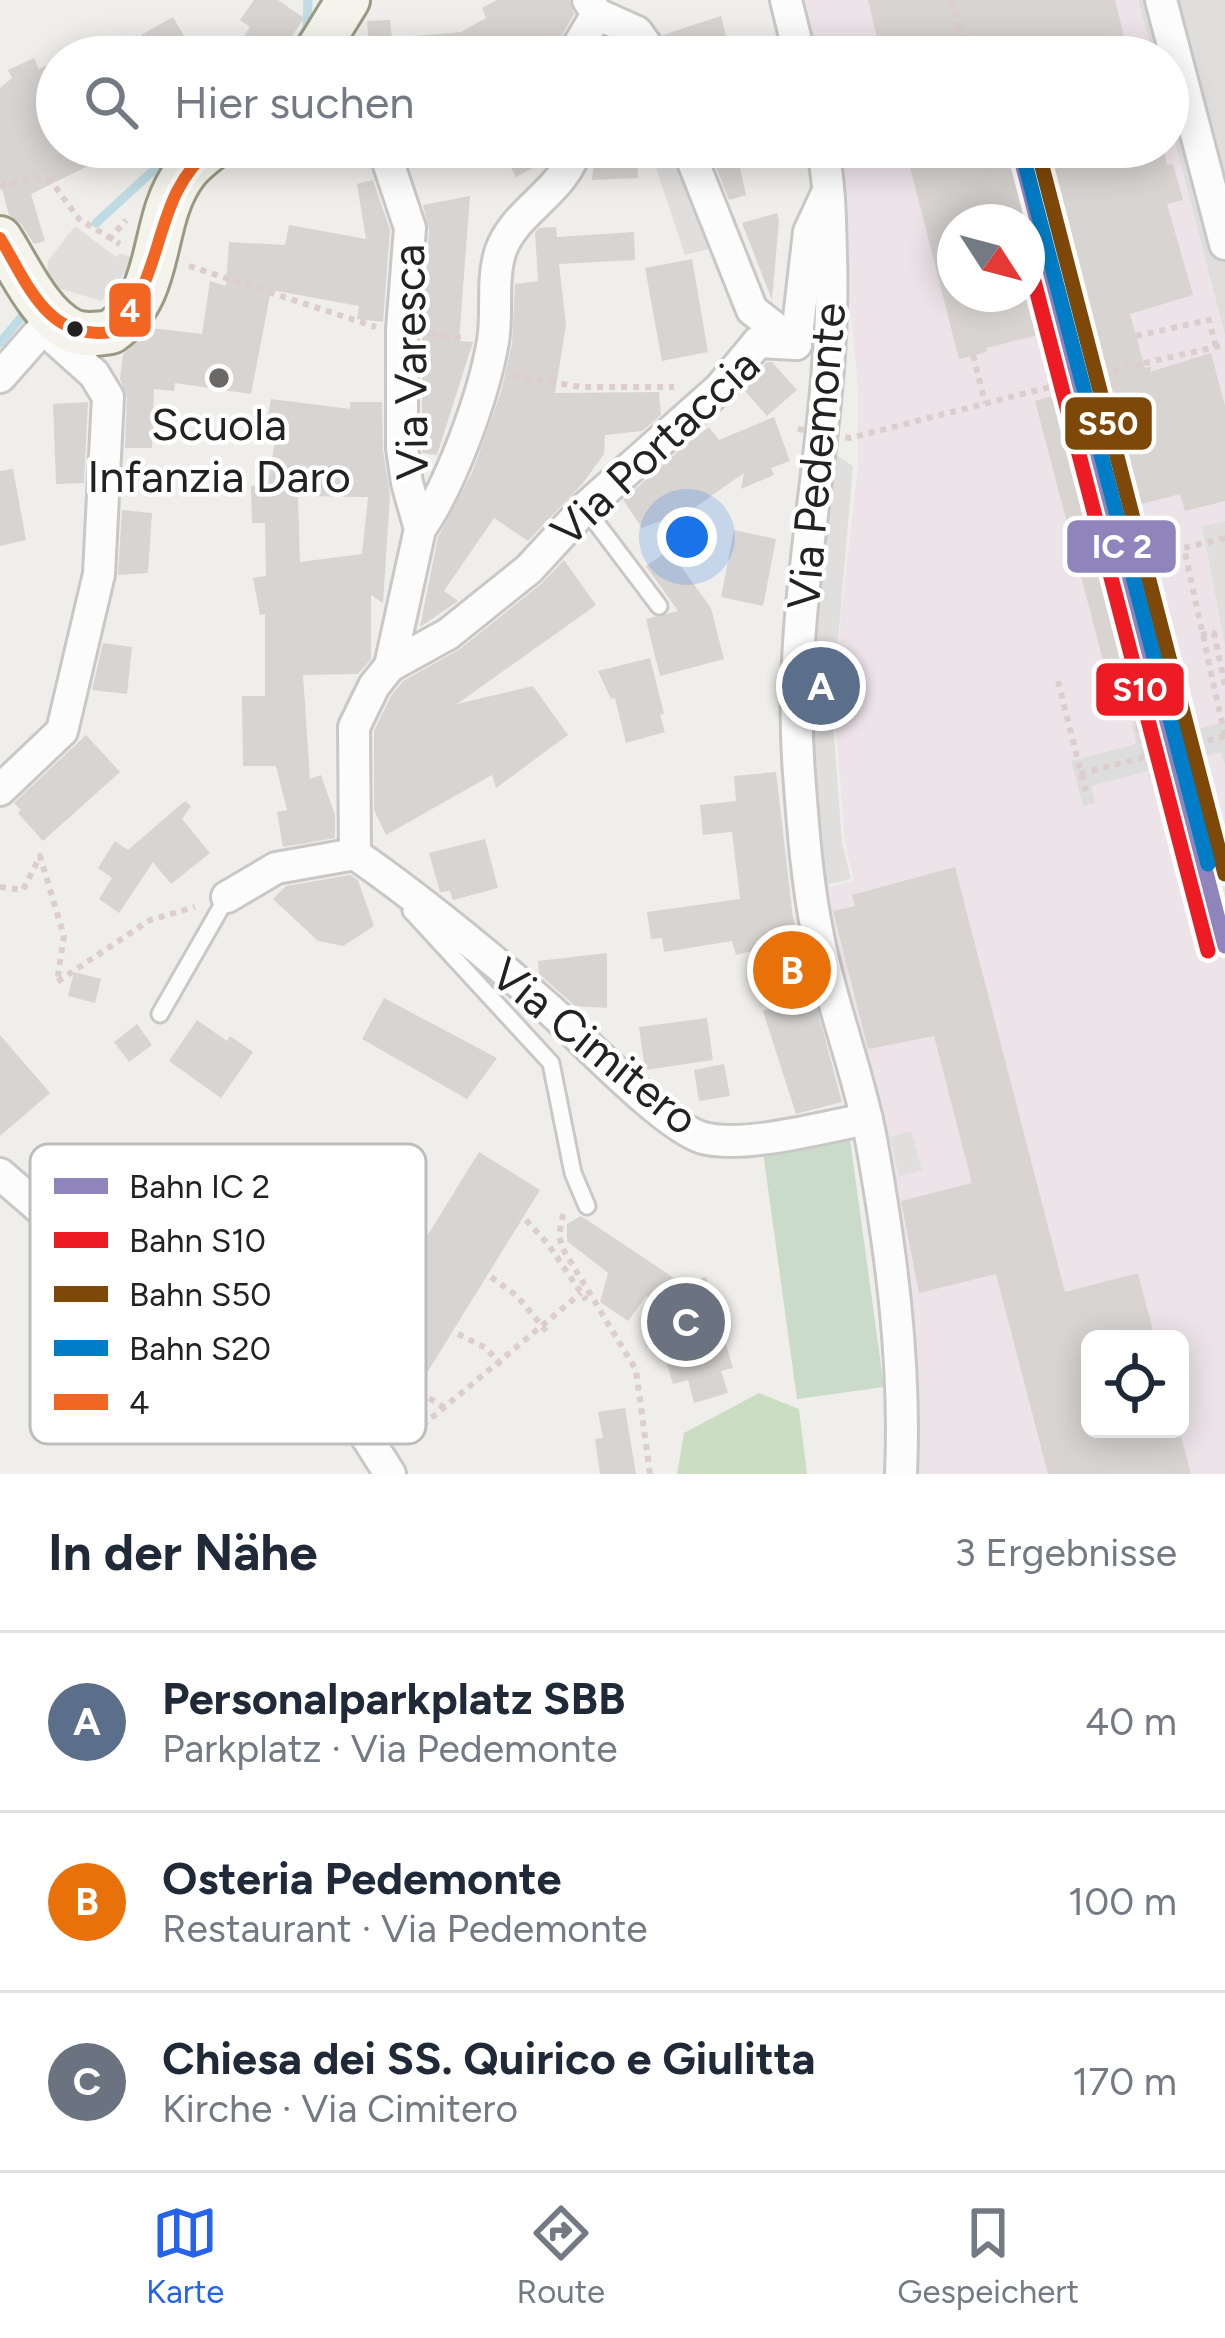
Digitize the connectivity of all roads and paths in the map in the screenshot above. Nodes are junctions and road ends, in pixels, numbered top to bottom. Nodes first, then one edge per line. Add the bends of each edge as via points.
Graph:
1 (348, 0) edge
2 (786, 0) edge
3 (952, 0) edge
4 (1161, 0) edge
5 (592, 7) edge
6 (335, 36) edge
7 (582, 36) edge
8 (640, 36) edge
9 (795, 36) edge
10 (961, 36) edge
11 (1170, 36) edge
12 (1189, 107) edge
13 (188, 168) edge
14 (390, 168) edge
15 (568, 168) edge
16 (695, 168) edge
17 (826, 168) edge
18 (0, 188) edge
19 (830, 188) junction
20 (0, 238) edge
21 (114, 240) dead end
22 (1225, 244) edge
23 (188, 266) dead end
24 (48, 308) junction
25 (402, 331) junction
26 (1040, 336) dead end
27 (1136, 336) dead end
28 (493, 341) junction
29 (796, 344) junction
30 (1221, 346) edge
31 (974, 356) dead end
32 (484, 372) junction
33 (0, 377) edge
34 (1052, 386) junction
35 (720, 388) junction
36 (985, 403) junction
37 (798, 429) dead end
38 (585, 508) junction
39 (420, 529) junction
40 (1225, 538) edge
41 (658, 606) dead end
42 (1201, 635) junction
43 (390, 666) junction
44 (1058, 681) dead end
45 (1224, 688) edge
46 (1222, 723) edge
47 (1138, 726) dead end
48 (1225, 736) edge
49 (1147, 756) junction
50 (1081, 774) junction
51 (0, 790) edge
52 (1087, 797) dead end
53 (1173, 847) dead end
54 (355, 854) junction
55 (395, 882) junction
56 (0, 887) edge
57 (227, 897) junction
58 (160, 1014) dead end
59 (866, 1119) junction
60 (572, 1169) junction
61 (0, 1174) edge
62 (30, 1200) edge
63 (587, 1206) dead end
64 (526, 1220) dead end
65 (491, 1277) dead end
66 (545, 1329) junction
67 (458, 1334) dead end
68 (501, 1365) junction
69 (426, 1396) edge
70 (445, 1408) junction
71 (426, 1427) edge
72 (408, 1444) edge
73 (385, 1467) edge
74 (650, 1474) edge
75 (901, 1474) edge

1 - 6 street
2 - 9 street
3 - 10 path
4 - 11 street
5 - 7 street
5 - 8 street
12 - 22 street
13 - 24 street via 140,305 111,332 75,333
14 - 25 street, Via Varesca via 410,228
15 - 28 street via 500,251
16 - 29 street via 752,310
17 - 19 street, Via Pedemonte
18 - 21 path via 51,181 79,219
19 - 29 street, Via Portaccia via 809,232
19 - 59 street, Via Pedemonte via 833,314 794,685 815,922
20 - 24 street
23 - 25 path
24 - 33 street
24 - 51 street via 56,340 107,397 99,574 62,731
25 - 28 path
25 - 39 street, Via Varesca via 402,448
26 - 34 path
27 - 30 path via 1209,320
28 - 32 street
29 - 35 street, Via Portaccia via 758,342
30 - 34 path, bridge
31 - 36 path
32 - 35 path via 581,387
32 - 39 street via 447,487
34 - 36 path, bridge
35 - 38 street, Via Portaccia
36 - 37 path, bridge via 850,438
38 - 41 lane
38 - 43 street, Via Portaccia via 497,595
39 - 43 street, Via Varesca
40 - 42 path via 1184,548
42 - 45 path via 1214,634
42 - 46 path
43 - 54 street, Via Varesca via 354,727
44 - 50 path
46 - 48 path
47 - 49 path
48 - 49 path
49 - 50 path
49 - 53 path
50 - 52 path
54 - 55 street, Via Cimitero
54 - 57 street via 276,868
55 - 59 street, Via Cimitero via 691,1133 746,1139
55 - 60 lane via 402,901 551,1063
56 - 57 path via 23,890 40,856 64,936 58,982 150,920
57 - 58 lane
59 - 75 street, Via Pedemonte via 898,1318
60 - 63 lane
60 - 74 path via 560,1236 636,1370
61 - 62 street
64 - 66 path via 584,1296
65 - 66 path
66 - 68 path
67 - 68 path
68 - 70 path
69 - 70 path
70 - 71 path
72 - 73 path

